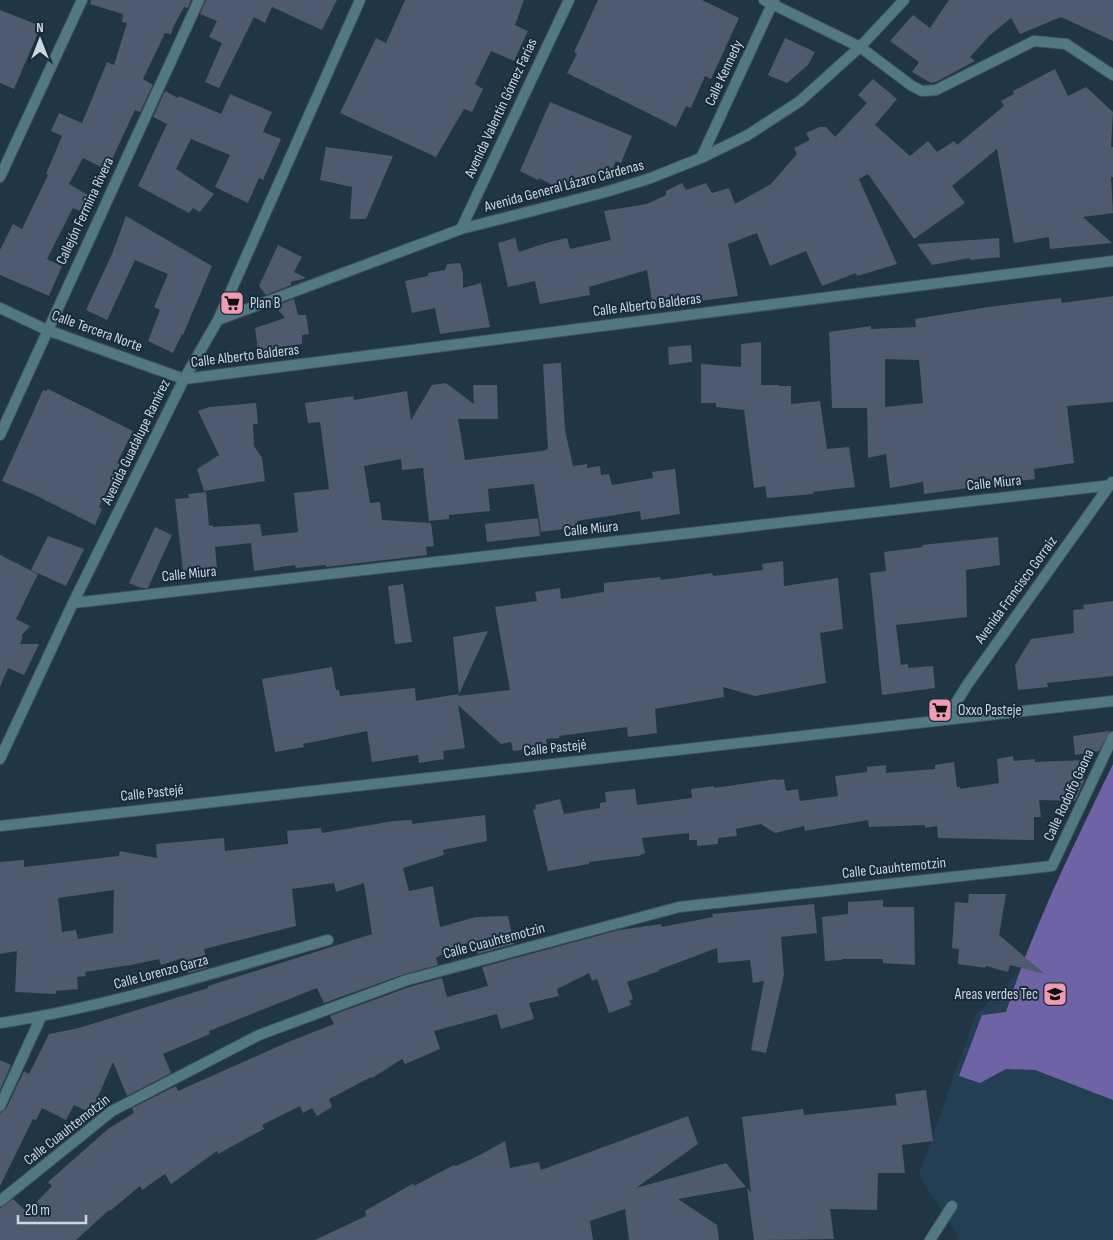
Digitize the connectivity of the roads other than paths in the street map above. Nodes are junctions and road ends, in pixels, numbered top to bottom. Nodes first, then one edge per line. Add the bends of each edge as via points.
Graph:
1 (82, 0) edge
2 (199, 0) edge
3 (360, 0) edge
4 (569, 0) edge
5 (904, 0) edge
6 (770, 1) edge
7 (860, 47) junction
8 (1113, 75) edge
9 (700, 158) junction
10 (0, 177) edge
11 (461, 229) junction
12 (1113, 261) edge
13 (0, 308) edge
14 (218, 320) junction
15 (47, 330) junction
16 (184, 379) junction
17 (0, 435) edge
18 (1112, 483) edge
19 (73, 603) junction
20 (1113, 701) edge
21 (946, 719) junction
22 (1113, 737) edge
23 (0, 759) edge
24 (0, 826) edge
25 (1052, 866) joint
26 (328, 940) dead end
27 (41, 1017) junction
28 (0, 1023) edge
29 (0, 1106) edge
30 (0, 1202) edge
31 (952, 1206) dead end
32 (930, 1240) edge

1 - 10 street
2 - 15 street, Callejón Fermina Rivera
3 - 14 street, Avenida Guadalupe Ramírez
4 - 11 street, Avenida Valentín Gómez Farías
5 - 7 street, Avenida General Lázaro Cárdenas
6 - 7 street
6 - 9 street, Calle Kennedy
7 - 8 street via 922,91 936,90 1034,41 1066,44
7 - 9 street, Avenida General Lázaro Cárdenas via 800,101 748,135
9 - 11 street, Avenida General Lázaro Cárdenas via 602,193
11 - 14 street, Avenida General Lázaro Cárdenas
12 - 16 street, Calle Alberto Balderas
13 - 15 street, Calle Tercera Norte
14 - 16 street, Avenida Guadalupe Ramírez
15 - 16 street, Calle Tercera Norte
15 - 17 street, Callejón Fermina Rivera
16 - 19 street, Avenida Guadalupe Ramírez
18 - 19 street, Calle Miura
18 - 21 street, Avenida Francisco Gorraiz
19 - 23 street, Avenida Guadalupe Ramírez
20 - 21 street, Calle Pastejé
21 - 24 street, Calle Pastejé
22 - 25 street, Calle Rodolfo Gaona
25 - 30 street, Calle Cuauhtemotzin via 678,907 407,980 259,1035 112,1111
26 - 27 street, Calle Lorenzo Garza via 135,996
27 - 28 street, Calle Lorenzo Garza
27 - 29 street
31 - 32 street

